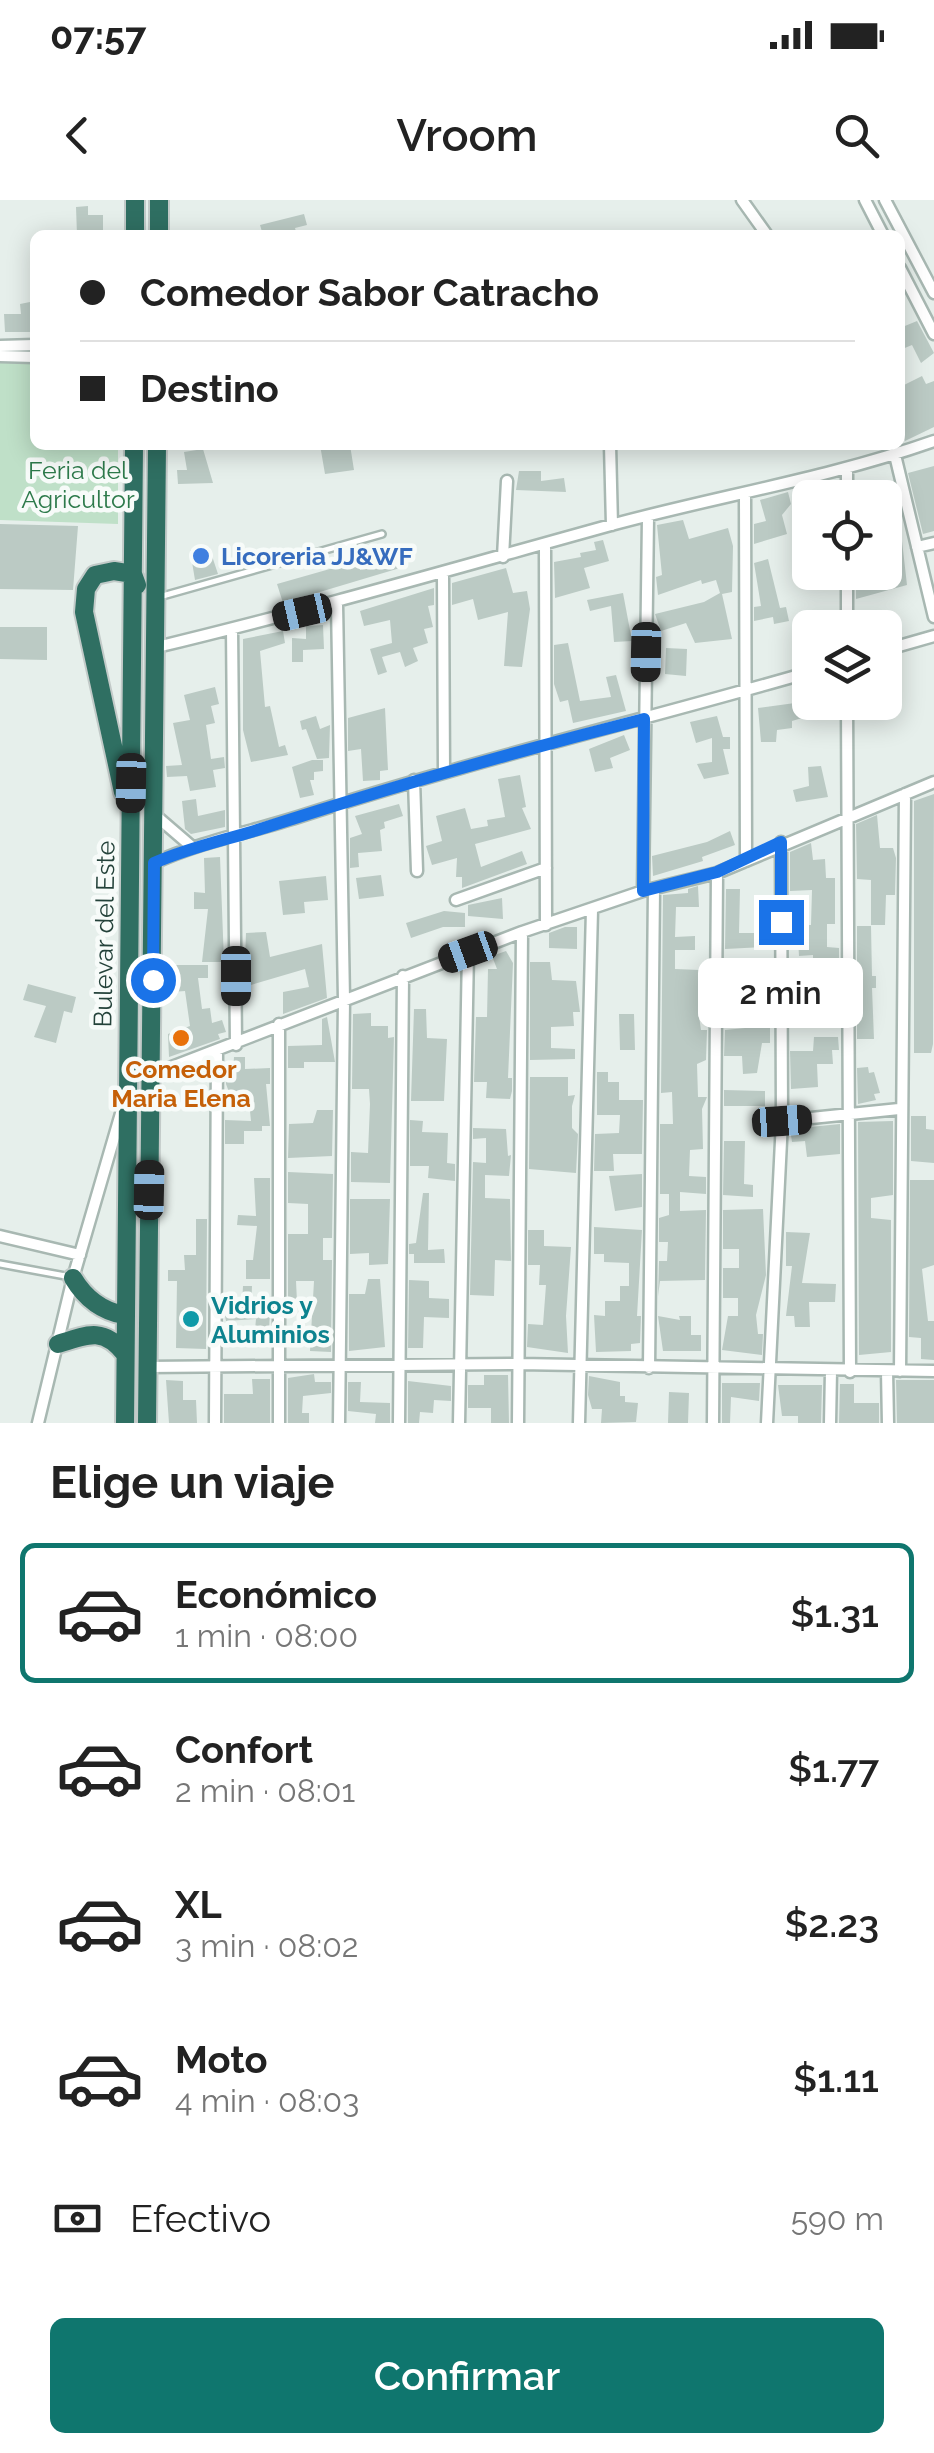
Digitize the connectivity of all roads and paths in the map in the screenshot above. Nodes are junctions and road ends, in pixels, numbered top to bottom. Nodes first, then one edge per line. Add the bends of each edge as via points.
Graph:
1 (135, 200) edge
2 (159, 200) edge
3 (742, 200) edge
4 (865, 200) edge
5 (885, 200) edge
6 (135, 230) edge
7 (158, 230) edge
8 (764, 230) edge
9 (880, 230) edge
10 (901, 230) edge
11 (905, 238) edge
12 (905, 278) edge
13 (934, 294) edge
14 (934, 334) edge
15 (0, 346) edge
16 (30, 346) edge
17 (0, 356) edge
18 (30, 356) edge
19 (934, 440) edge
20 (134, 450) edge
21 (157, 450) edge
22 (610, 450) edge
23 (870, 450) edge
24 (895, 454) junction
25 (873, 459) junction
26 (847, 468) junction
27 (847, 480) edge
28 (507, 482) dead end
29 (745, 493) junction
30 (648, 518) junction
31 (612, 525) junction
32 (382, 534) dead end
33 (934, 543) edge
34 (545, 547) junction
35 (917, 547) junction
36 (503, 557) junction
37 (133, 574) junction
38 (443, 576) junction
39 (156, 598) junction
40 (336, 604) junction
41 (934, 617) edge
42 (232, 629) junction
43 (934, 636) edge
44 (902, 645) edge
45 (156, 646) junction
46 (792, 677) edge
47 (742, 691) junction
48 (644, 719) junction
49 (847, 720) edge
50 (156, 726) junction
51 (547, 744) junction
52 (444, 772) junction
53 (414, 780) junction
54 (934, 782) edge
55 (905, 794) junction
56 (340, 803) junction
57 (155, 816) junction
58 (847, 816) junction
59 (130, 827) junction
60 (234, 837) junction
61 (781, 842) junction
62 (191, 846) junction
63 (746, 860) junction
64 (154, 863) junction
65 (546, 868) junction
66 (417, 870) dead end
67 (717, 872) junction
68 (648, 890) junction
69 (456, 900) dead end
70 (592, 910) junction
71 (546, 925) junction
72 (522, 932) junction
73 (468, 952) junction
74 (404, 976) junction
75 (344, 1000) junction
76 (280, 1024) junction
77 (236, 1045) junction
78 (217, 1051) junction
79 (151, 1075) junction
80 (127, 1094) junction
81 (899, 1110) junction
82 (847, 1113) junction
83 (782, 1121) junction
84 (0, 1236) edge
85 (80, 1256) junction
86 (0, 1264) edge
87 (74, 1278) junction
88 (148, 1306) junction
89 (124, 1314) junction
90 (96, 1332) junction
91 (58, 1344) junction
92 (126, 1354) junction
93 (519, 1364) junction
94 (340, 1366) junction
95 (400, 1366) junction
96 (460, 1366) junction
97 (580, 1366) junction
98 (148, 1367) junction
99 (218, 1368) junction
100 (280, 1368) junction
101 (649, 1368) junction
102 (714, 1370) junction
103 (767, 1370) junction
104 (831, 1371) junction
105 (887, 1371) junction
106 (900, 1371) junction
107 (934, 1371) edge
108 (850, 1372) junction
109 (38, 1423) edge
110 (125, 1423) edge
111 (147, 1423) edge
112 (215, 1423) edge
113 (279, 1423) edge
114 (339, 1423) edge
115 (399, 1423) edge
116 (459, 1423) edge
117 (518, 1423) edge
118 (579, 1423) edge
119 (713, 1423) edge
120 (768, 1423) edge
121 (830, 1423) edge
122 (888, 1423) edge

1 - 6 highway
2 - 7 highway
3 - 8 street
4 - 9 street
5 - 10 street
11 - 13 street
12 - 14 street
15 - 16 street
17 - 18 street
19 - 24 street
20 - 37 highway, Bulevar del Este
21 - 39 highway, Bulevar del Este
22 - 31 street
23 - 25 street
24 - 25 street
24 - 35 street
25 - 26 street
26 - 27 street
26 - 29 street
28 - 36 street
29 - 30 street
29 - 47 street
30 - 31 street
30 - 48 street
31 - 34 street
32 - 39 lane
33 - 35 street
34 - 36 street
34 - 51 street
35 - 41 street
36 - 38 street
37 - 50 highway via 144,604 144,698
37 - 59 highway, Bulevar del Este
37 - 59 highway via 96,575 86,589 84,612
38 - 40 street
38 - 52 street
39 - 45 highway, Bulevar del Este
40 - 42 street
40 - 56 street
42 - 45 street
42 - 60 street
43 - 44 street
45 - 50 highway, Bulevar del Este
46 - 47 street
47 - 48 street
47 - 63 street
48 - 51 street
48 - 68 street
49 - 58 street
50 - 57 highway, Bulevar del Este
51 - 52 street
51 - 65 street
52 - 53 street
53 - 56 street
53 - 66 street
54 - 55 street
55 - 58 street
55 - 81 street
56 - 60 street
56 - 75 street
57 - 62 street
57 - 64 highway, Bulevar del Este
58 - 61 street
58 - 82 street
59 - 80 highway, Bulevar del Este
60 - 62 street
60 - 77 street
61 - 63 street
61 - 83 street
62 - 64 street
63 - 67 street
64 - 79 highway, Bulevar del Este
65 - 69 street
65 - 71 street
67 - 68 street
67 - 102 street
68 - 70 street
68 - 101 street
70 - 71 street
70 - 97 street
71 - 72 street
72 - 73 street
72 - 93 street
73 - 74 street
73 - 96 street
74 - 75 street
74 - 95 street
75 - 76 street
75 - 94 street
76 - 77 street
76 - 100 street
77 - 78 street
78 - 79 street
78 - 99 street
79 - 88 highway, Bulevar del Este
80 - 85 street
80 - 89 highway, Bulevar del Este
81 - 82 street
81 - 106 street
82 - 83 street
82 - 108 street
83 - 103 street
84 - 85 street
85 - 87 street
86 - 87 lane
87 - 89 highway via 106,1312
87 - 91 street
88 - 89 highway
88 - 98 highway, Bulevar del Este
89 - 90 highway
89 - 92 highway, Bulevar del Este
90 - 91 highway
90 - 92 highway
91 - 109 street
92 - 110 highway, Bulevar del Este
93 - 96 street
93 - 97 street
93 - 117 street
94 - 95 street
94 - 100 street
94 - 114 street
95 - 96 street
95 - 115 street
96 - 116 street
97 - 101 street
97 - 118 street
98 - 99 street
98 - 111 highway, Bulevar del Este
99 - 100 street
99 - 112 street
100 - 113 street
101 - 102 street
102 - 103 street
102 - 119 street
103 - 104 street
103 - 120 street
104 - 108 street
104 - 121 street
105 - 106 street
105 - 108 street
105 - 122 street
106 - 107 street

